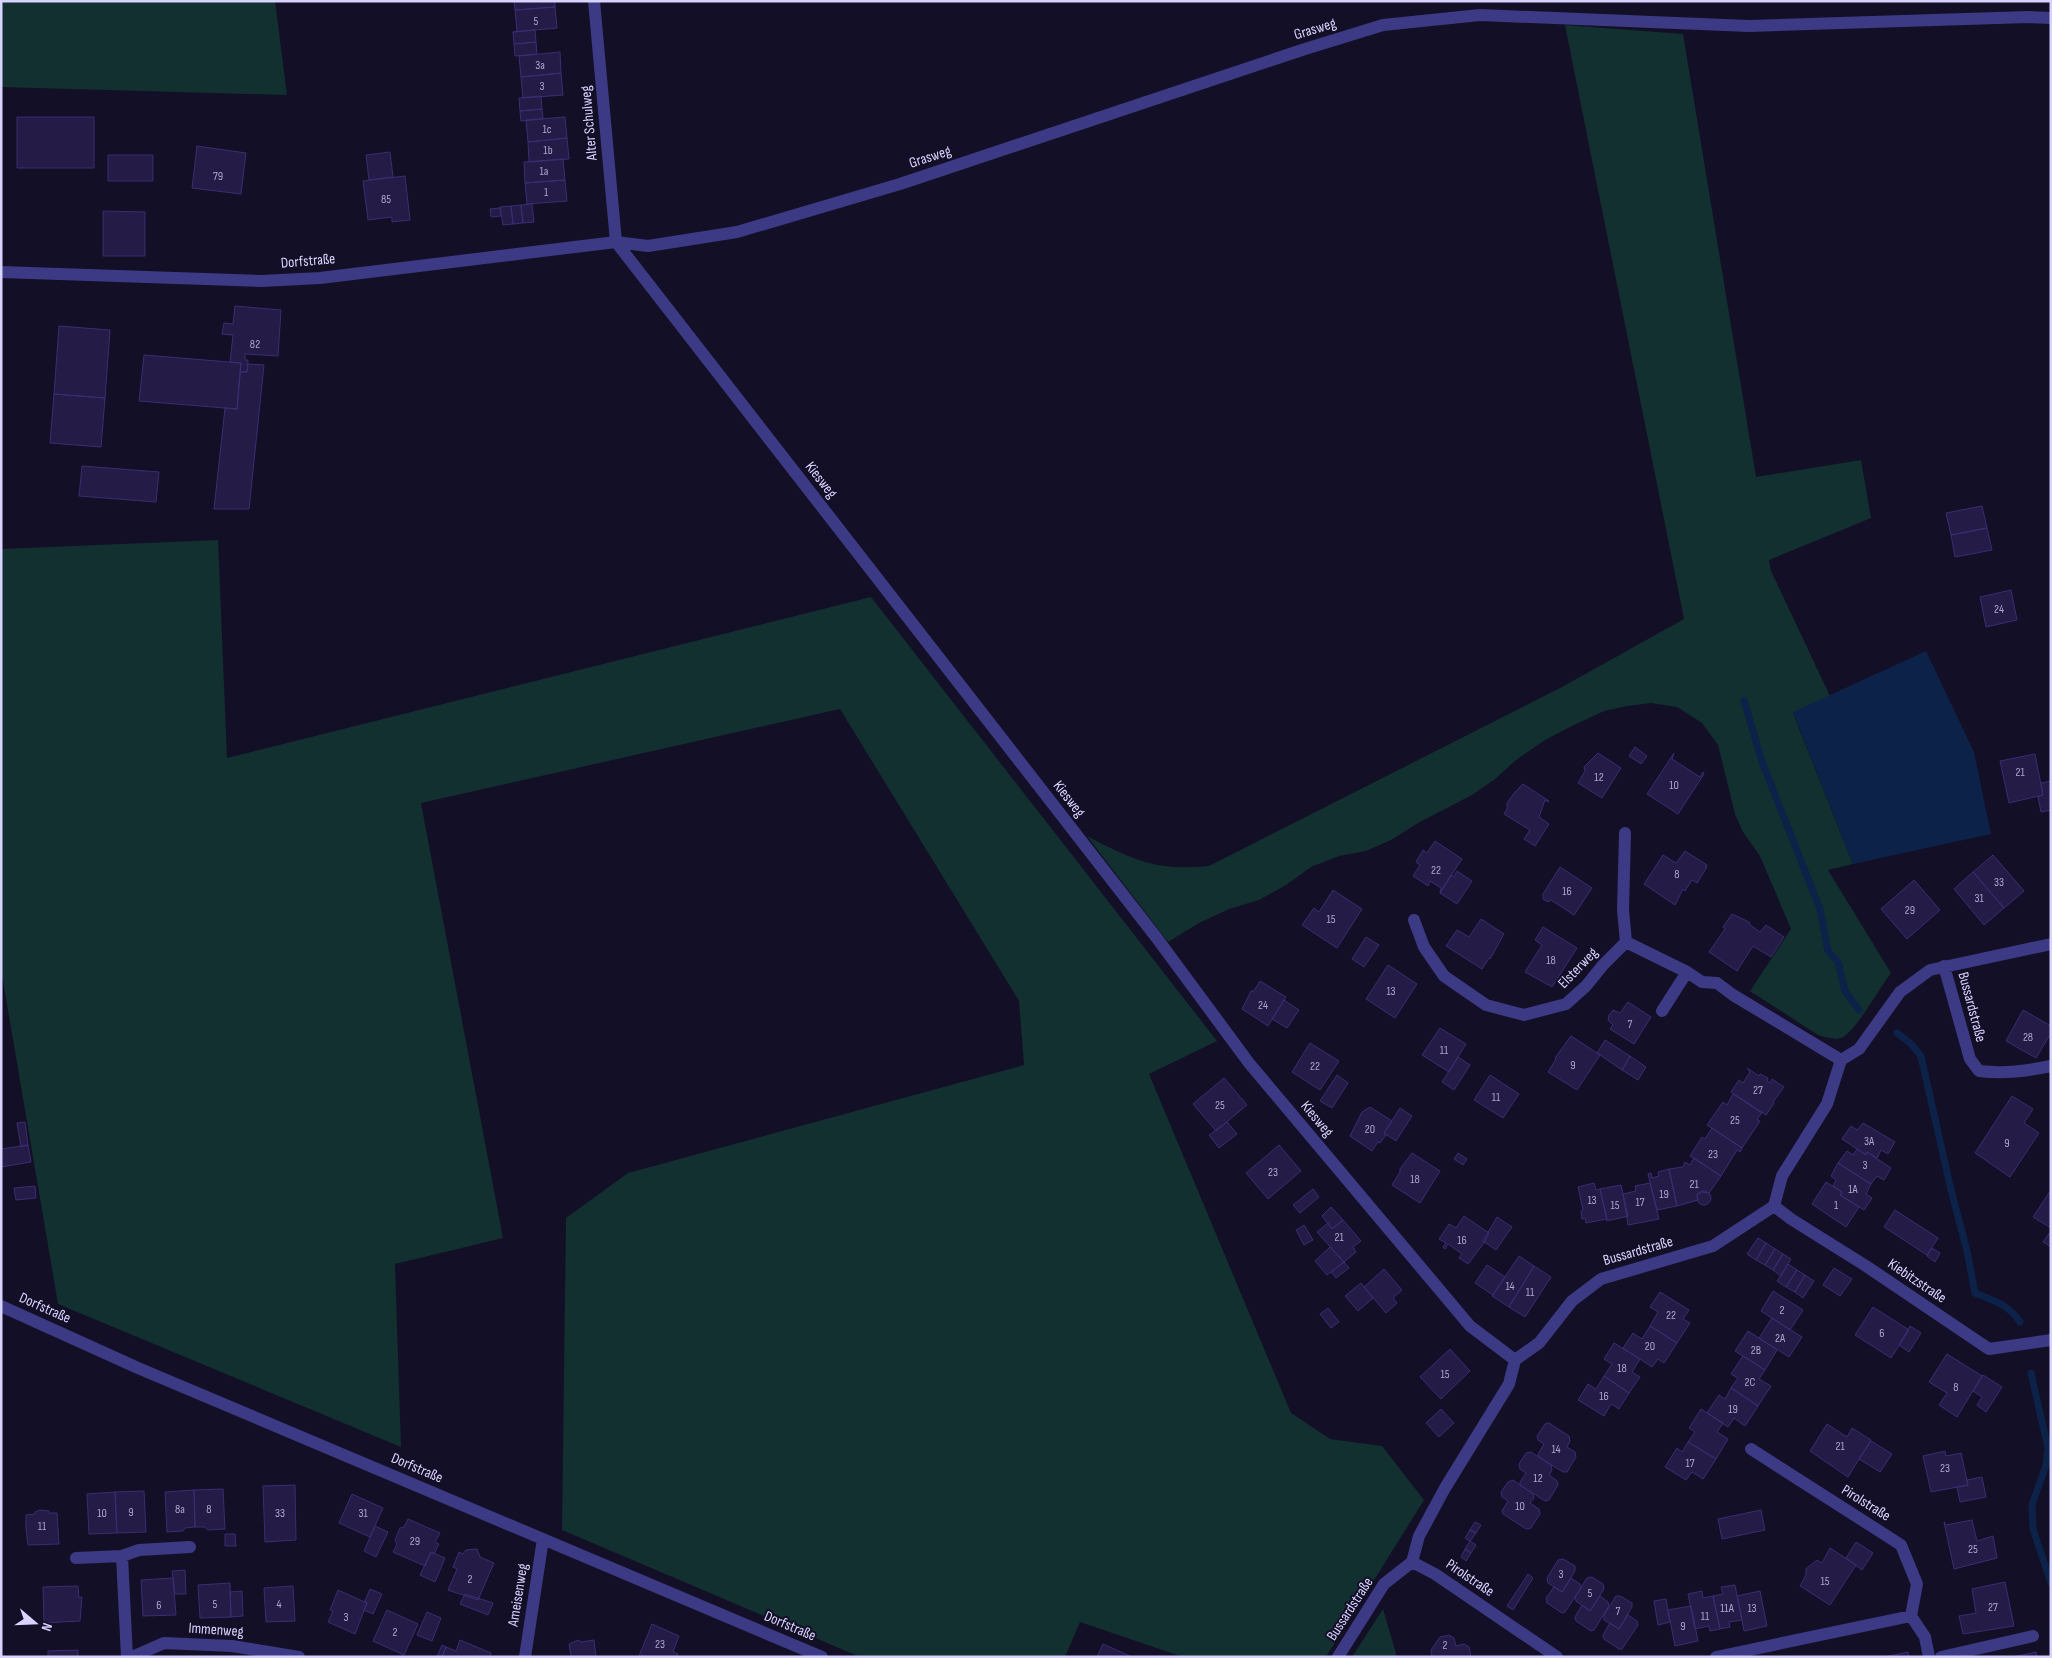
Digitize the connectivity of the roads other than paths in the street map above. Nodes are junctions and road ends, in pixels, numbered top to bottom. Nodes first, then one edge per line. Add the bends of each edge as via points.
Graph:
1 (594, 1) edge
2 (2051, 18) edge
3 (616, 242) junction
4 (1, 272) edge
5 (1625, 833) dead end
6 (1414, 920) dead end
7 (1626, 942) junction
8 (2051, 944) edge
9 (1944, 966) junction
10 (1687, 972) junction
11 (1662, 1011) dead end
12 (1841, 1060) junction
13 (2051, 1066) edge
14 (1774, 1206) junction
15 (1, 1306) edge
16 (2051, 1340) edge
17 (1516, 1360) junction
18 (1751, 1449) dead end
19 (543, 1539) junction
20 (190, 1547) dead end
21 (122, 1556) junction
22 (76, 1558) dead end
23 (1412, 1562) junction
24 (1911, 1616) junction
25 (2033, 1636) dead end
26 (127, 1657) edge
27 (132, 1657) edge
28 (299, 1657) edge
29 (525, 1657) edge
30 (822, 1657) edge
31 (1338, 1657) edge
32 (1557, 1657) edge
33 (1716, 1657) edge
34 (1929, 1657) edge
35 (1941, 1657) edge

1 - 3 street, Alter Schulweg
2 - 3 street, Grasweg via 1749,26 1480,15 1382,25 900,184 737,232 648,246
3 - 4 street, Dorfstraße via 320,278 262,281
3 - 17 street, Kiesweg via 1156,937 1250,1063 1470,1326
5 - 7 street via 1623,910
6 - 7 street, Elsterweg via 1424,947 1444,976 1486,1005 1524,1015 1566,1004
7 - 10 street
8 - 9 street, Bussardstraße
9 - 12 street, Bussardstraße via 1930,970 1900,992 1859,1049
9 - 13 street, Bussardstraße via 1970,1059 1979,1071 2022,1072
10 - 11 street
10 - 12 street via 1702,982 1717,983
12 - 14 street via 1827,1104 1782,1176
14 - 16 street, Kiebitzstraße via 1989,1349
14 - 17 street, Bussardstraße via 1713,1246 1600,1279 1572,1301 1539,1343
15 - 19 street, Dorfstraße via 147,1372
17 - 23 street via 1509,1384 1419,1536
18 - 24 street, Pirolstraße via 1901,1544 1917,1584
19 - 29 street, Ameisenweg
19 - 30 street, Dorfstraße
20 - 21 street via 139,1550
21 - 22 street
21 - 26 street
23 - 31 street, Bussardstraße via 1384,1584
23 - 32 street, Pirolstraße via 1435,1574
24 - 33 street
24 - 34 street via 1925,1637
25 - 35 street
27 - 28 street, Immenweg via 164,1643 232,1646

